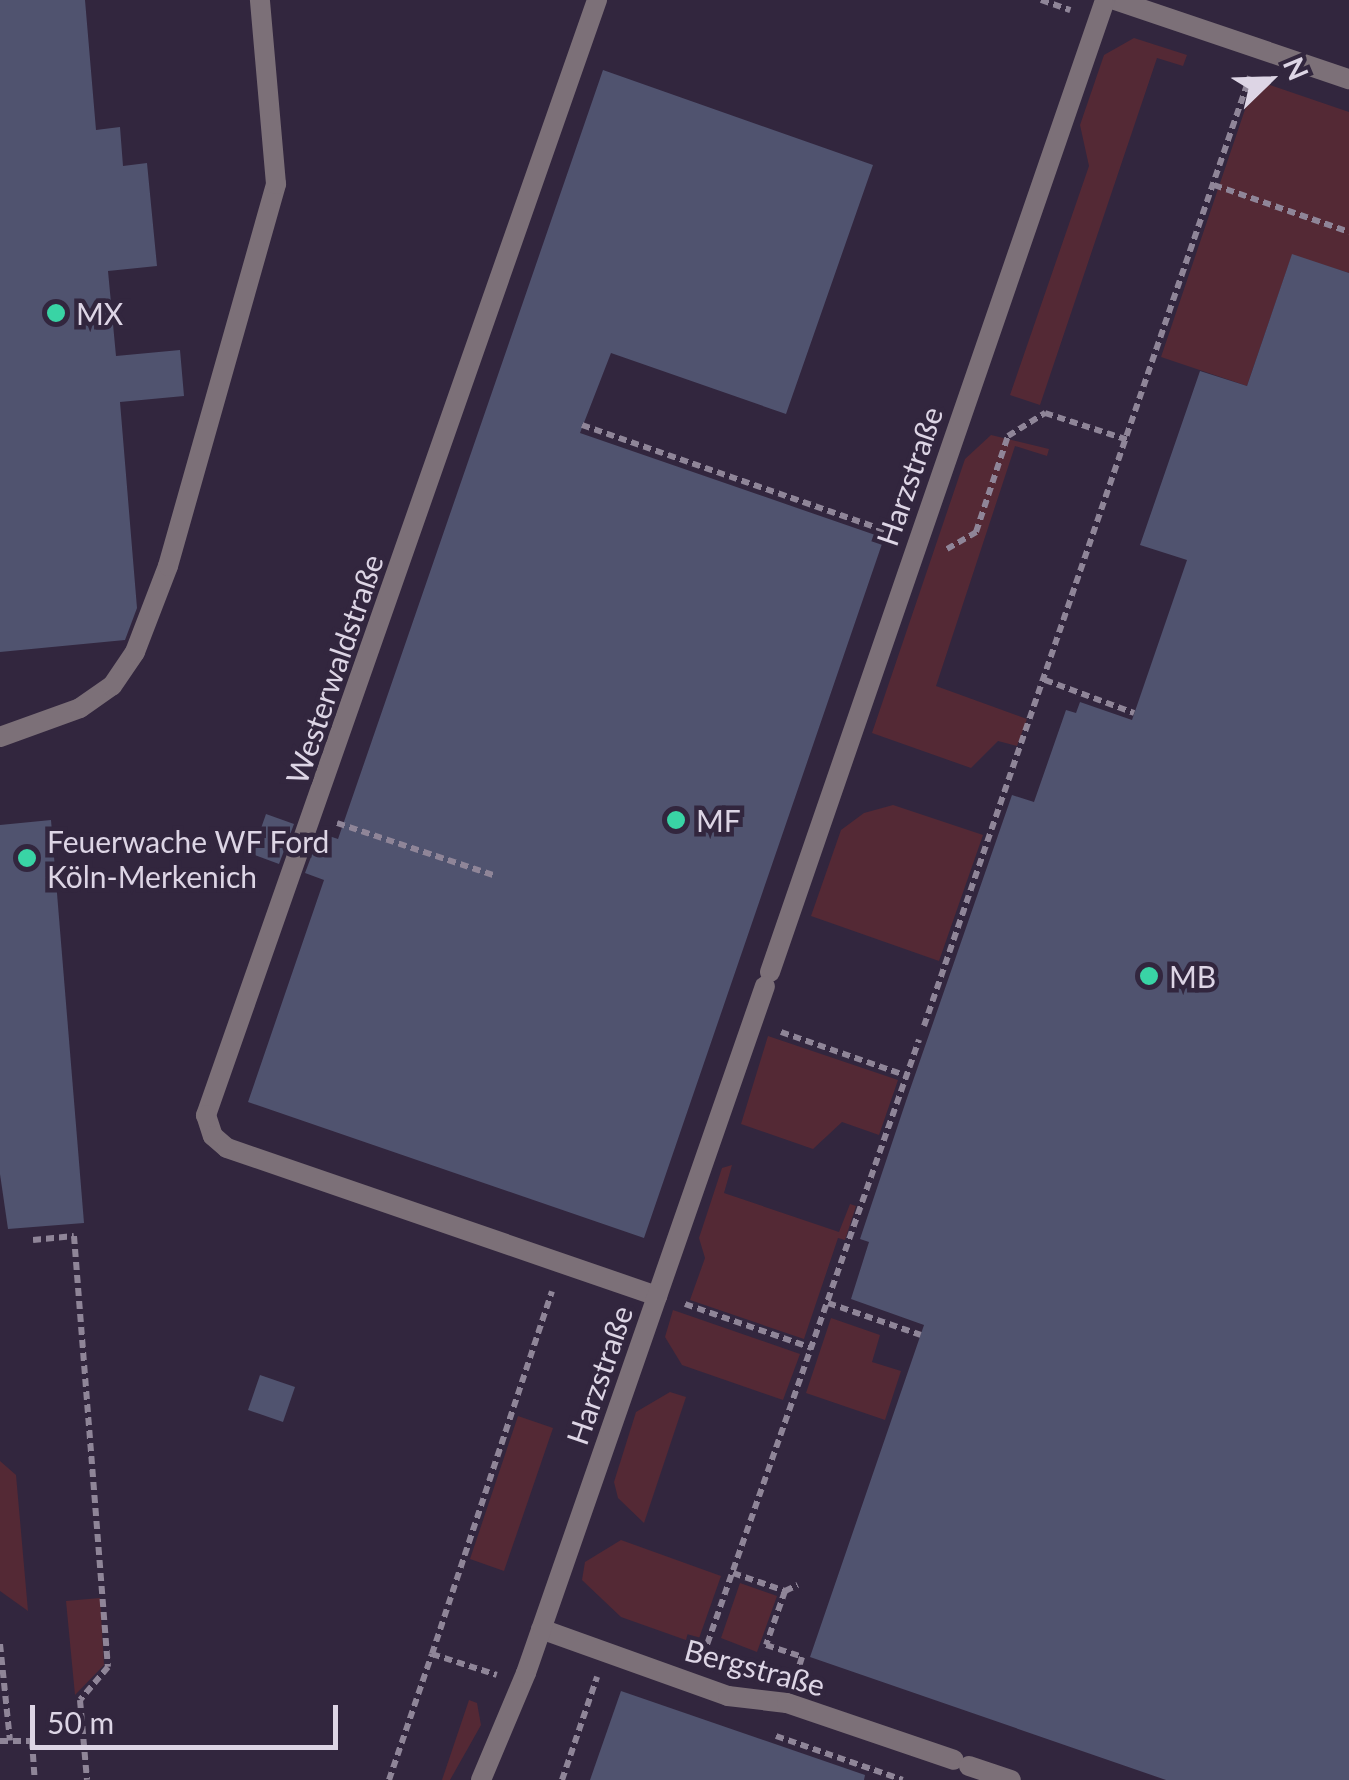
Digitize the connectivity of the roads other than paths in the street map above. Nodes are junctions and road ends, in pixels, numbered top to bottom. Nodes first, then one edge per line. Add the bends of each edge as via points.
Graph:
1 (260, 0) edge
2 (598, 0) edge
3 (1105, 0) edge
4 (1115, 0) edge
5 (1349, 80) edge
6 (0, 737) edge
7 (657, 1296) junction
8 (541, 1630) junction
9 (481, 1780) edge
10 (1012, 1780) edge

1 - 6 lane via 276,184 168,566 135,652 112,686 80,708
2 - 7 lane, Westerwaldstraße via 206,1115 213,1136 227,1148
3 - 7 lane, Harzstraße
4 - 5 lane
7 - 8 lane, Harzstraße
8 - 9 lane, Harzstraße
8 - 10 lane, Bergstraße via 728,1696 787,1703

